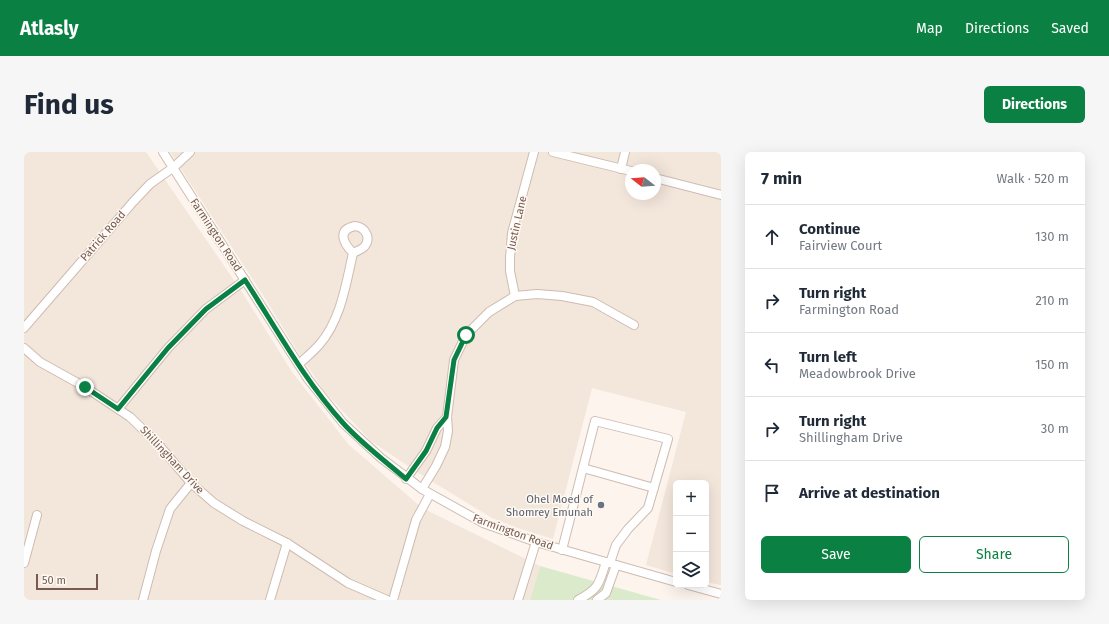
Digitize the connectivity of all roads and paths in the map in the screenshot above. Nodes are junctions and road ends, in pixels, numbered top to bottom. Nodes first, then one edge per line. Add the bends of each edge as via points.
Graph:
1 (164, 152) edge
2 (190, 152) edge
3 (534, 152) edge
4 (553, 152) edge
5 (625, 152) edge
6 (174, 167) junction
7 (621, 169) junction
8 (625, 170) edge
9 (661, 180) edge
10 (721, 195) edge
11 (353, 253) dead end
12 (245, 280) junction
13 (515, 296) junction
14 (634, 325) dead end
15 (24, 328) edge
16 (24, 348) edge
17 (299, 364) junction
18 (118, 409) junction
19 (446, 417) junction
20 (583, 468) junction
21 (406, 479) junction
22 (190, 483) junction
23 (654, 488) junction
24 (422, 489) junction
25 (430, 494) junction
26 (37, 515) dead end
27 (536, 542) junction
28 (287, 543) junction
29 (562, 550) junction
30 (24, 563) edge
31 (611, 563) junction
32 (673, 581) edge
33 (699, 588) edge
34 (721, 594) edge
35 (143, 600) edge
36 (270, 600) edge
37 (387, 600) edge
38 (393, 600) edge
39 (518, 600) edge
40 (578, 600) edge
41 (597, 600) edge

1 - 6 street, Farmington Road
2 - 6 street, Patrick Road
3 - 13 street, Justin Lane via 512,233 510,271
4 - 7 street
5 - 7 street
6 - 12 street, Farmington Road
6 - 15 street, Patrick Road via 150,184 133,202
7 - 8 street
9 - 10 street
11 - 17 street via 342,302 332,327 319,345
12 - 17 street, Farmington Road
12 - 18 street via 206,309 168,348
13 - 14 street via 537,294 593,302
13 - 19 street via 489,312 466,335 454,360
16 - 18 street, Shillingham Drive via 40,362
17 - 21 street, Farmington Road via 343,423
18 - 22 street, Shillingham Drive via 160,445
19 - 21 street
19 - 24 street via 448,431 445,447
20 - 23 street
20 - 23 street via 595,421 668,439
20 - 29 street
21 - 24 street, Farmington Road
22 - 28 street, Shillingham Drive via 214,503 243,521
22 - 35 street via 170,509
23 - 31 street via 648,508 616,545
24 - 25 street, Farmington Road
25 - 27 street, Farmington Road via 483,523
25 - 38 street via 416,520
26 - 30 street
27 - 29 street, Farmington Road
27 - 39 street
28 - 36 street
28 - 37 street, Shillingham Drive via 348,583
29 - 31 street, Farmington Road
31 - 32 street, Farmington Road
31 - 40 street via 595,589
31 - 41 street via 606,593
33 - 34 street

